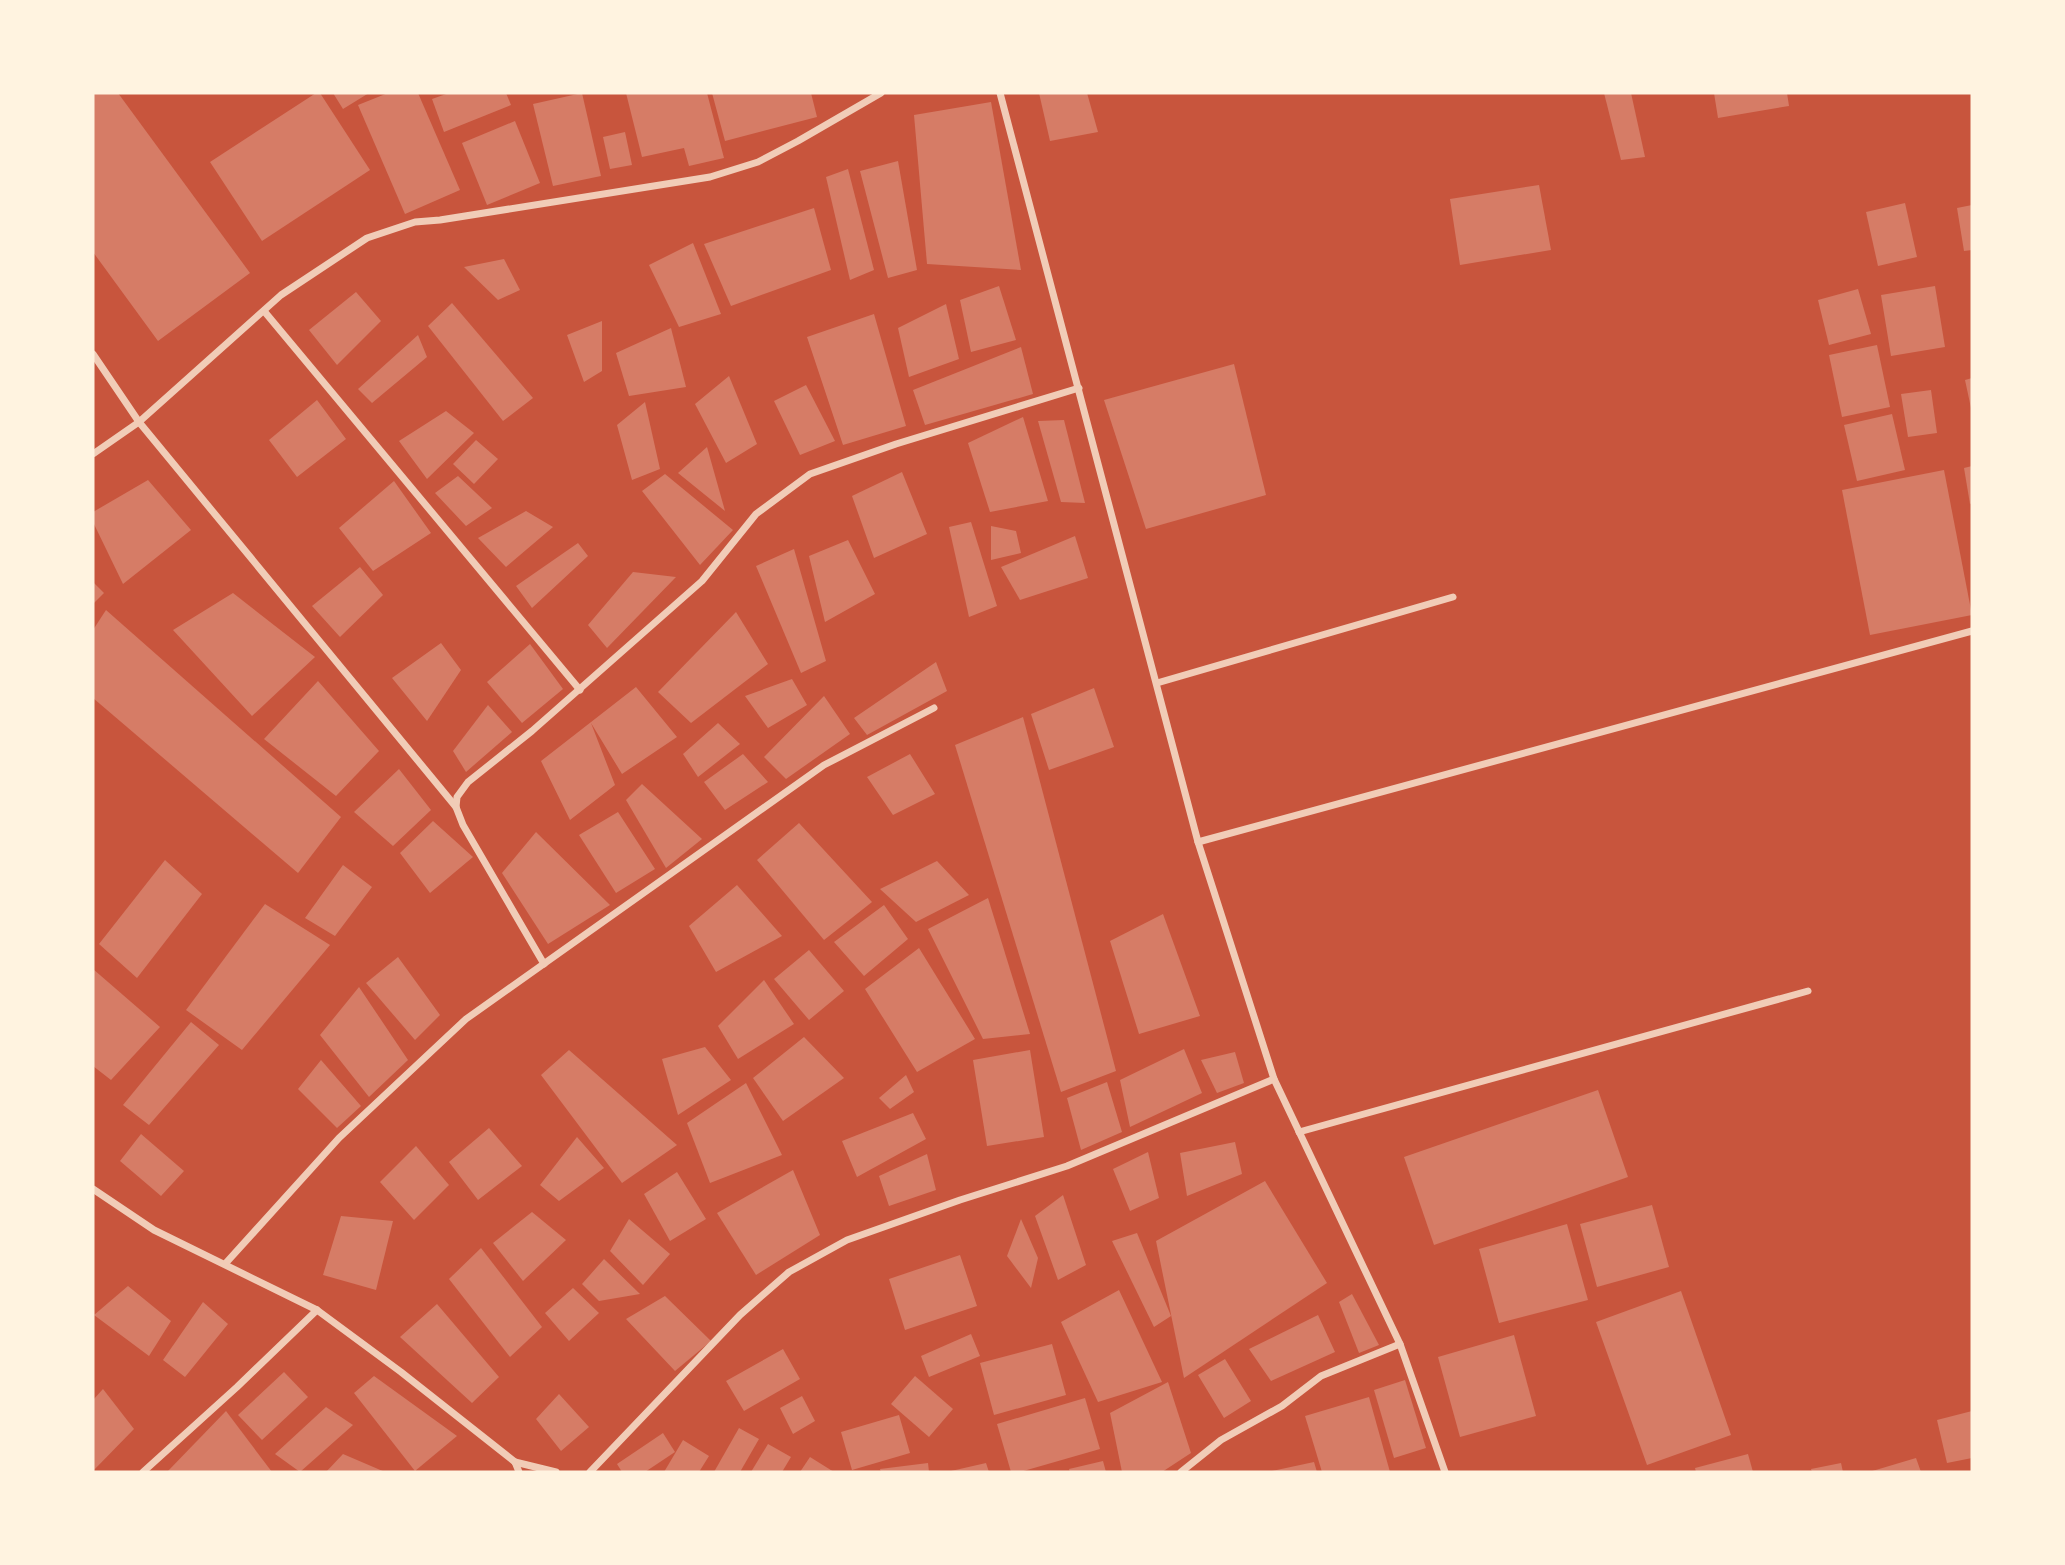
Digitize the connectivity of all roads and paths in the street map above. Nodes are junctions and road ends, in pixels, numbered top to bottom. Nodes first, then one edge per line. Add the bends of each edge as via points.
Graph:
1 (881, 93) edge
2 (1000, 93) edge
3 (264, 311) junction
4 (93, 354) edge
5 (1079, 388) junction
6 (139, 422) junction
7 (93, 454) edge
8 (1453, 597) dead end
9 (1972, 631) edge
10 (1157, 683) junction
11 (580, 690) junction
12 (934, 708) dead end
13 (456, 807) junction
14 (1198, 842) junction
15 (544, 964) junction
16 (1808, 991) dead end
17 (1274, 1079) junction
18 (1300, 1132) junction
19 (93, 1189) edge
20 (225, 1264) junction
21 (317, 1310) junction
22 (1400, 1344) junction
23 (515, 1462) junction
24 (143, 1472) edge
25 (519, 1472) edge
26 (556, 1472) edge
27 (590, 1472) edge
28 (1181, 1472) edge
29 (1445, 1472) edge

1 - 3 street via 768,157 710,177 415,222 367,238
2 - 5 street
3 - 6 street
3 - 11 street
4 - 6 street
5 - 10 street
5 - 11 street via 810,474 756,514 702,581
6 - 7 street
6 - 13 street
8 - 10 street
9 - 14 street
10 - 14 street
11 - 13 street via 468,782
12 - 15 street via 824,765
13 - 15 street
14 - 17 street
15 - 20 street via 466,1018 339,1138
16 - 18 street
17 - 18 street
17 - 27 street via 1067,1166 847,1240 789,1272 740,1315
18 - 22 street
19 - 20 street via 154,1230
20 - 21 street
21 - 23 street
21 - 24 street
22 - 28 street via 1321,1376 1282,1406 1221,1440
22 - 29 street
23 - 25 street
23 - 26 street

